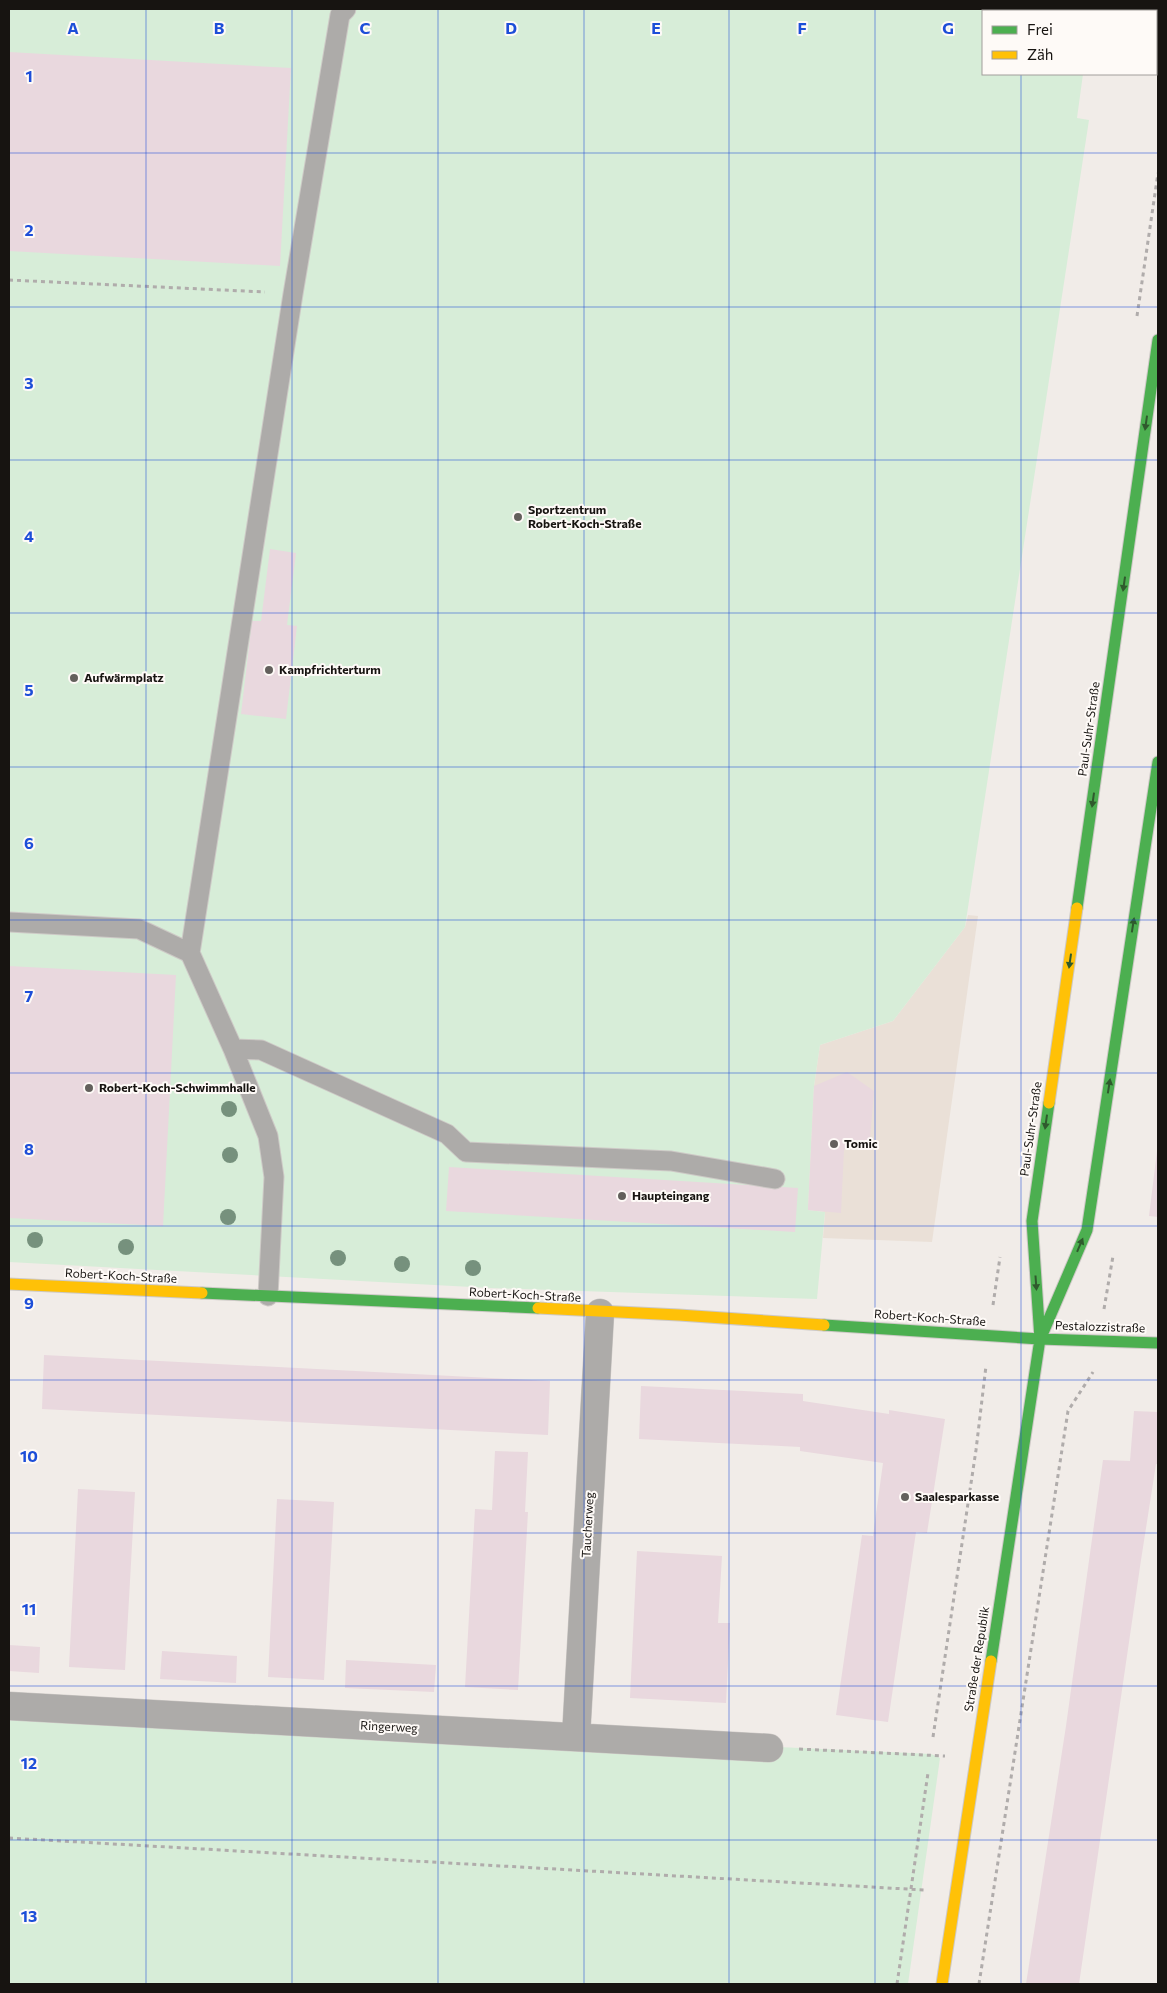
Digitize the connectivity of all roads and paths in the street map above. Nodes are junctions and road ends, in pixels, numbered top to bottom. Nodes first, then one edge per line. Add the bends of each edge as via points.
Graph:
1 (346, 9) edge
2 (9, 280) edge
3 (293, 294) junction
4 (1158, 340) edge
5 (1158, 762) edge
6 (9, 922) edge
7 (190, 953) junction
8 (233, 1049) junction
9 (775, 1179) dead end
10 (1113, 1254) dead end
11 (9, 1284) edge
12 (268, 1296) junction
13 (600, 1312) junction
14 (1040, 1338) junction
15 (1099, 1341) junction
16 (1158, 1343) edge
17 (9, 1706) edge
18 (576, 1737) junction
19 (768, 1748) joint
20 (931, 1754) dead end
21 (928, 1773) dead end
22 (9, 1838) edge
23 (911, 1889) junction
24 (956, 1892) junction
25 (897, 1984) edge
26 (942, 1984) edge
27 (979, 1984) edge

1 - 3 lane via 340,15
2 - 3 path
3 - 7 lane
4 -> 14 street, Paul-Suhr-Straße via 1032,1221
14 -> 5 street via 1087,1230
6 - 7 lane via 139,929
7 - 8 lane
8 - 9 lane via 260,1050 304,1069 447,1134 466,1152 671,1161
8 - 12 lane via 268,1136 272,1169
10 - 15 path
11 - 12 street, Robert-Koch-Straße
12 - 13 street, Robert-Koch-Straße
13 - 14 street, Robert-Koch-Straße
13 - 18 street, Taucherweg
14 - 15 street, Pestalozzistraße
14 - 24 street, Straße der Republik
15 - 16 street, Pestalozzistraße
15 - 27 path via 1093,1376 1068,1411
17 - 18 street, Ringerweg
18 - 19 street, Ringerweg
19 - 20 path
21 - 23 path
22 - 23 path
23 - 24 path
23 - 25 path
24 - 26 street, Straße der Republik

